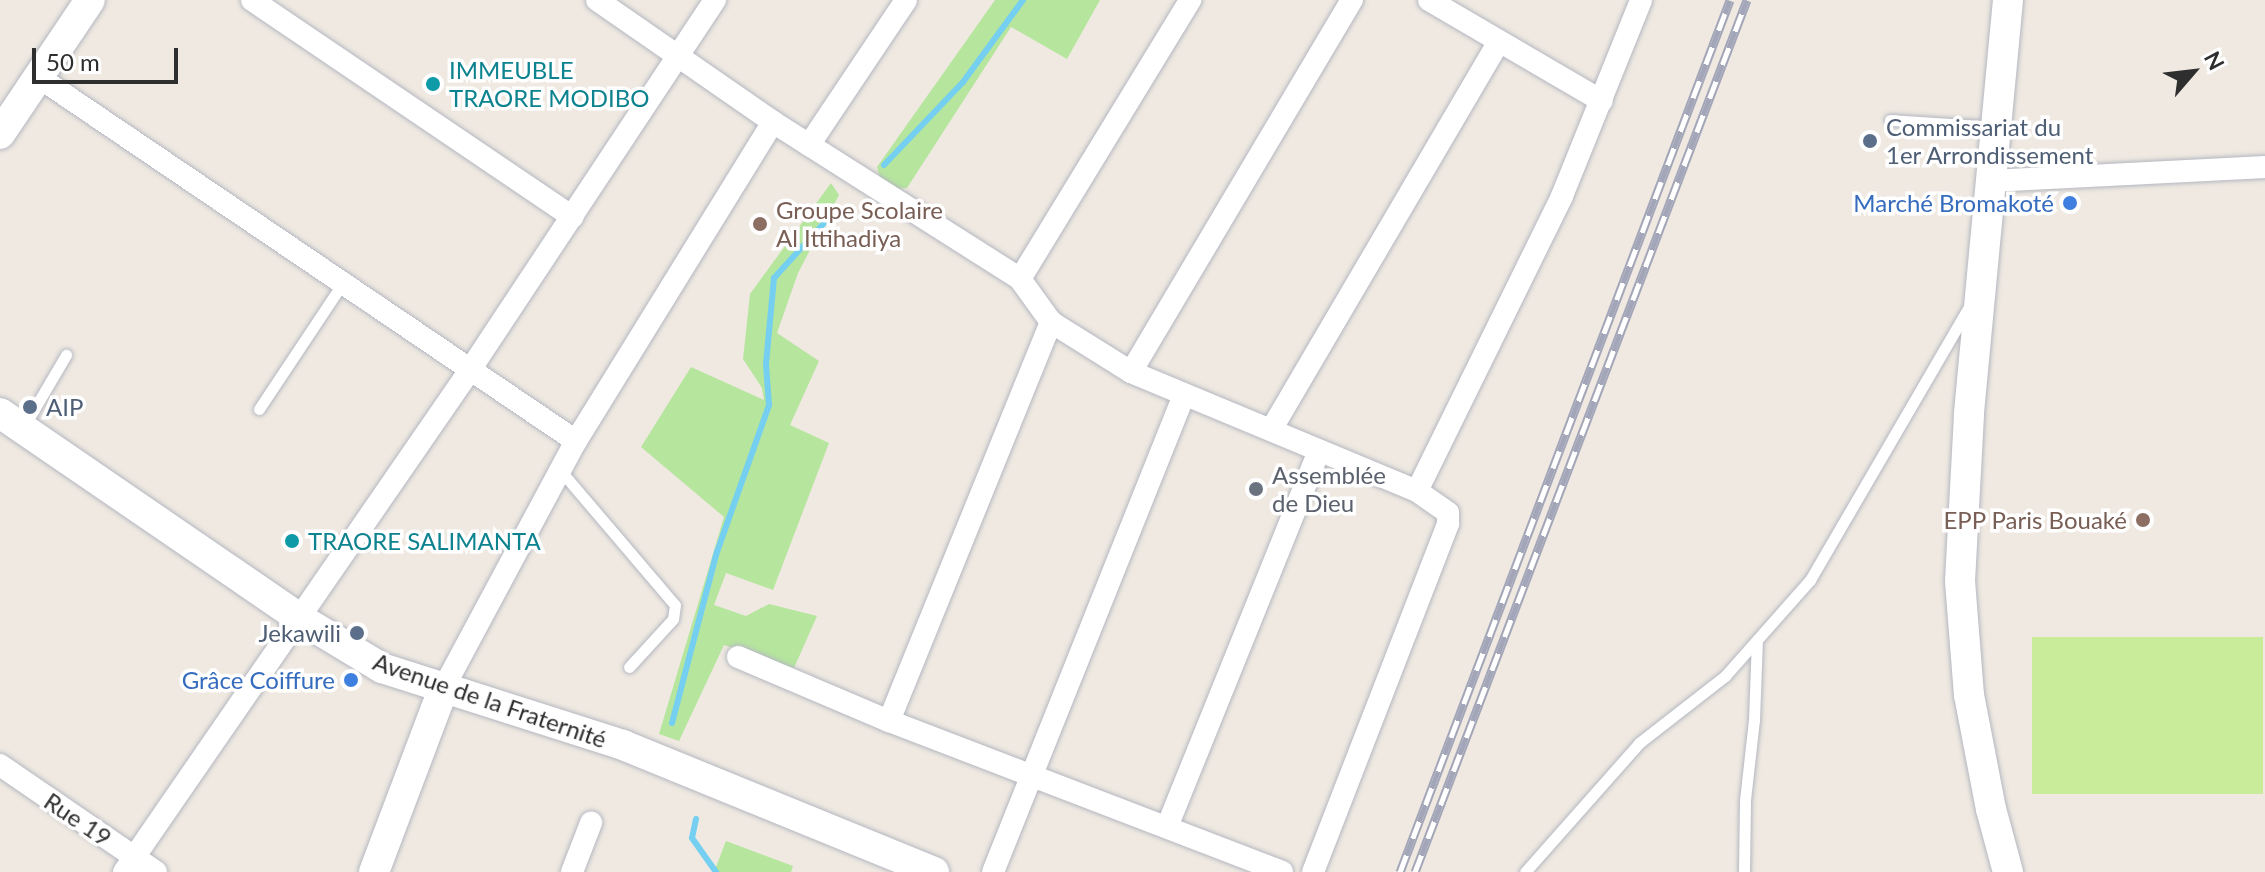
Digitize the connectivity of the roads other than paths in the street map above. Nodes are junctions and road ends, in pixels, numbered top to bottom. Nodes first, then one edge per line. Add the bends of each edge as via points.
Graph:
1 (90, 0) edge
2 (252, 0) edge
3 (597, 0) edge
4 (715, 0) edge
5 (906, 0) edge
6 (1190, 0) edge
7 (1352, 0) edge
8 (1429, 0) edge
9 (1641, 0) edge
10 (2008, 0) edge
11 (1456, 7) edge
12 (1499, 42) junction
13 (677, 55) junction
14 (37, 76) junction
15 (1602, 101) junction
16 (1890, 120) dead end
17 (773, 122) junction
18 (1996, 127) junction
19 (0, 134) edge
20 (809, 145) junction
21 (2265, 167) edge
22 (1991, 181) junction
23 (572, 217) junction
24 (1020, 279) junction
25 (342, 284) junction
26 (1981, 286) junction
27 (1051, 322) junction
28 (66, 355) dead end
29 (470, 370) junction
30 (1131, 372) junction
31 (1184, 395) junction
32 (259, 409) dead end
33 (12, 421) edge
34 (1271, 430) junction
35 (576, 441) junction
36 (1319, 450) junction
37 (560, 470) junction
38 (1417, 491) junction
39 (299, 618) junction
40 (1757, 640) junction
41 (738, 657) dead end
42 (629, 667) dead end
43 (444, 687) junction
44 (889, 721) junction
45 (0, 765) edge
46 (1031, 773) junction
47 (591, 823) dead end
48 (1167, 827) junction
49 (129, 865) edge
50 (156, 872) edge
51 (374, 872) edge
52 (572, 872) edge
53 (934, 872) edge
54 (993, 872) edge
55 (1282, 872) edge
56 (1313, 872) edge
57 (1525, 872) edge
58 (1744, 872) edge
59 (2008, 872) edge

1 - 14 main road
2 - 23 street
3 - 13 street
4 - 13 street
5 - 20 street
6 - 24 street
7 - 30 street
8 - 11 street
9 - 15 street
10 - 18 main road
11 - 12 street
12 - 15 street
12 - 34 street
13 - 17 street
13 - 23 street
14 - 19 main road
14 - 25 street
15 - 38 street via 1562,196
16 - 18 lane
17 - 20 street
17 - 35 street
18 - 22 main road
20 - 24 street
21 - 22 street
22 - 26 main road
23 - 29 street
24 - 27 street
25 - 29 street
25 - 32 lane
26 - 40 lane via 1810,580
26 - 59 main road via 1960,581 1969,695
27 - 30 street
27 - 44 street
28 - 33 lane
29 - 35 street
29 - 39 street
30 - 31 street
31 - 34 street
31 - 46 street
33 - 39 main road, Avenue de la Fraternité
34 - 36 street
35 - 37 street
36 - 38 street
36 - 48 street
37 - 42 lane via 675,605 673,619
37 - 43 street
38 - 56 street via 1448,513 1448,524
39 - 43 main road, Avenue de la Fraternité via 382,668
39 - 49 street
40 - 57 lane via 1725,676 1639,743
40 - 58 lane
41 - 44 street
43 - 51 main road
43 - 53 main road, Avenue de la Fraternité via 623,745
44 - 46 street
45 - 49 street, Rue 19
46 - 48 street
46 - 54 street
47 - 52 street
48 - 55 street
49 - 50 street, Rue 19

